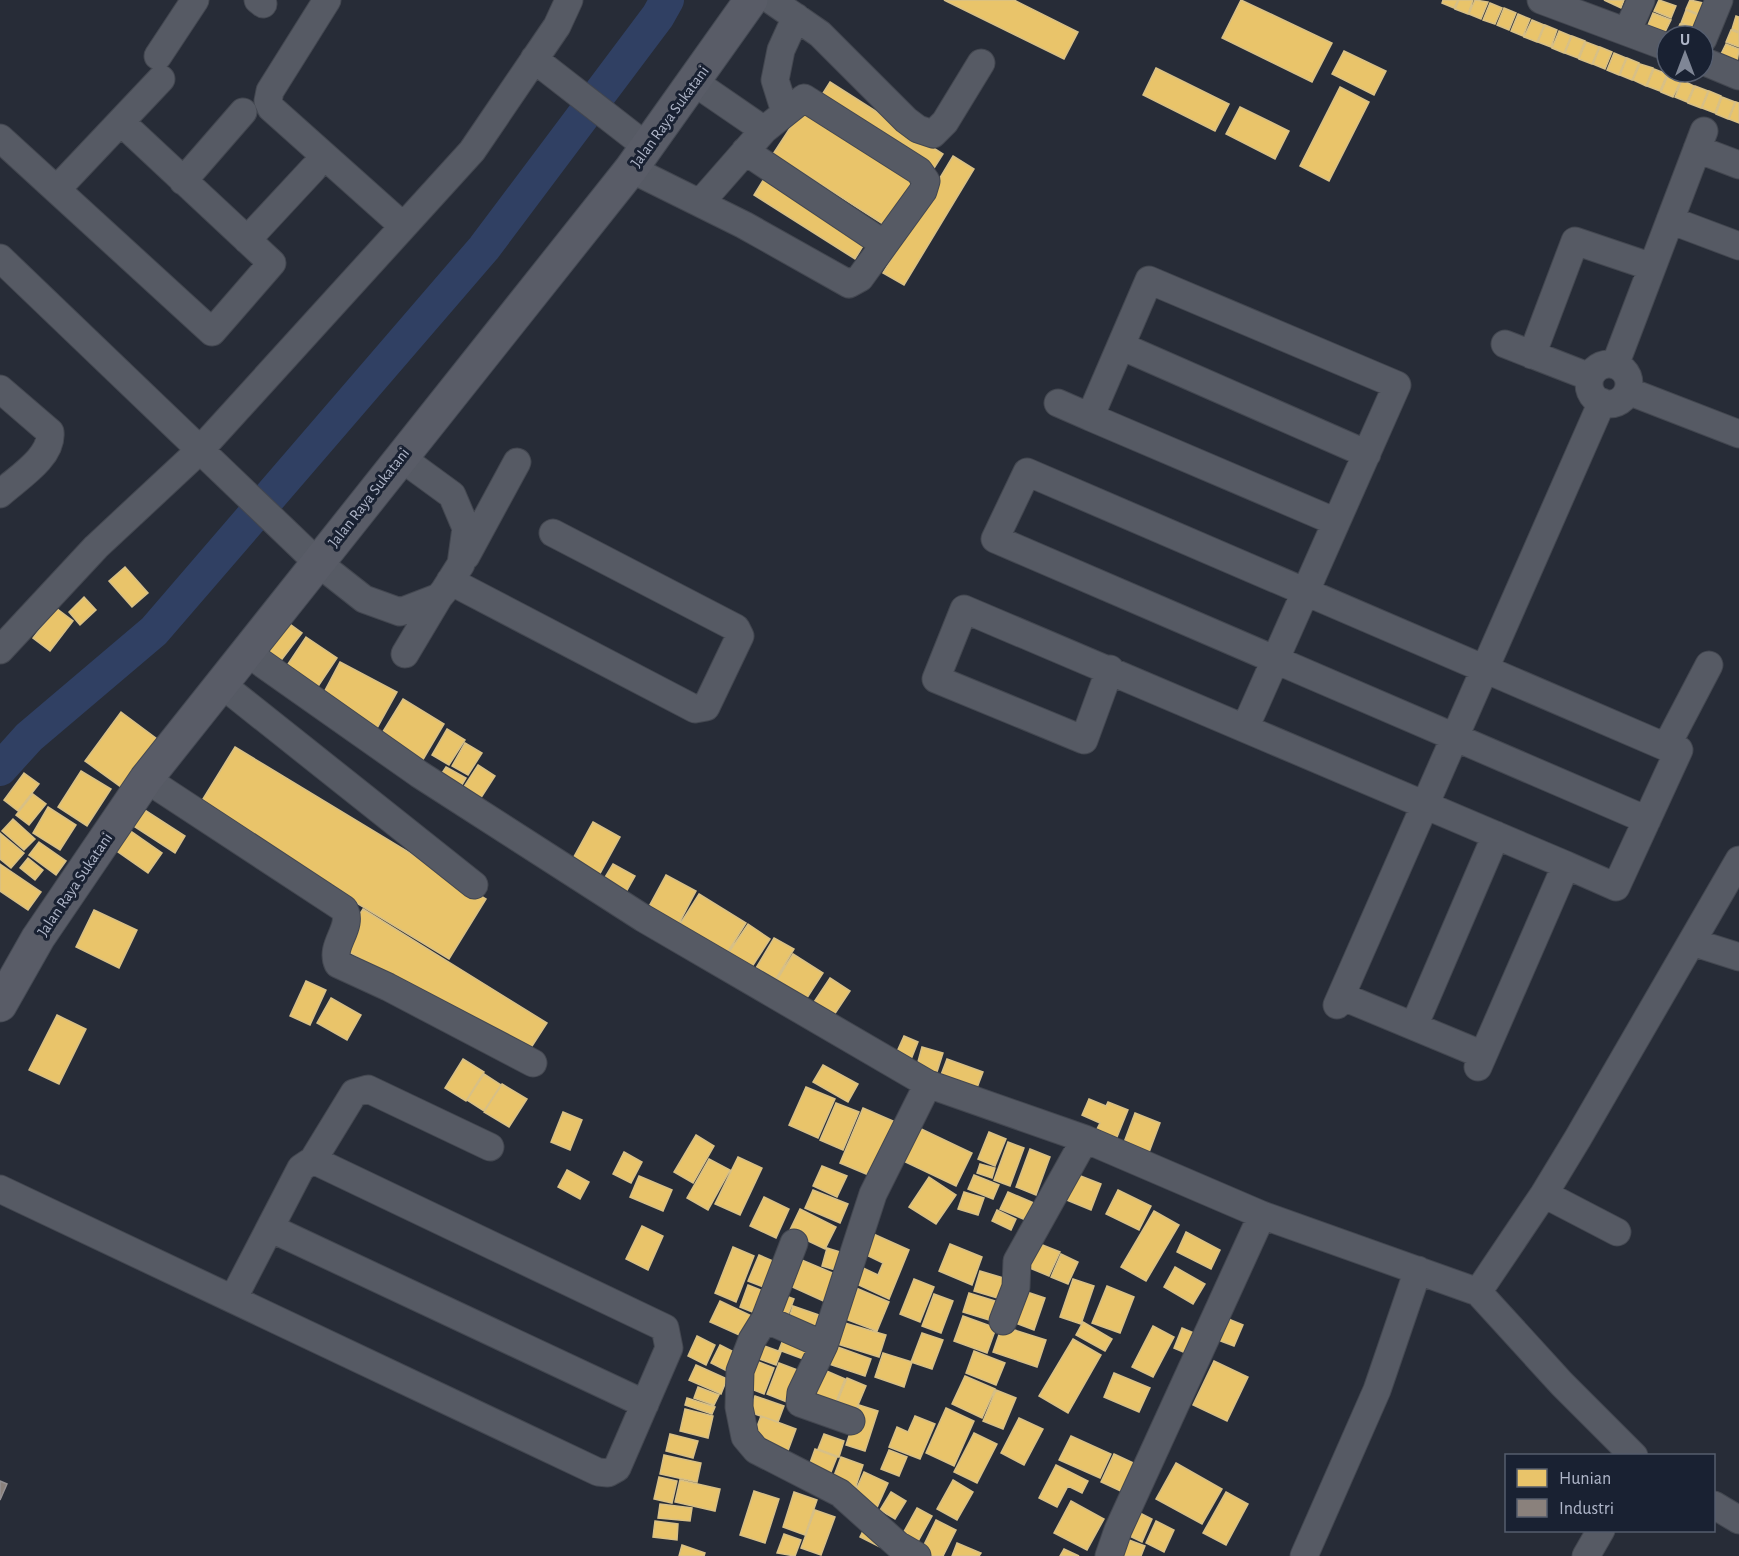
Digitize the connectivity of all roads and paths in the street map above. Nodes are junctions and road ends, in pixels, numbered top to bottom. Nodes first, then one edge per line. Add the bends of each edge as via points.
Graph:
1 (195, 0) edge
2 (327, 0) edge
3 (568, 0) edge
4 (751, 0) edge
5 (771, 0) edge
6 (1641, 0) edge
7 (1719, 0) edge
8 (1554, 2) edge
9 (796, 17) junction
10 (1709, 24) edge
11 (1628, 33) junction
12 (1655, 43) edge
13 (534, 59) junction
14 (981, 63) dead end
15 (1715, 66) edge
16 (1739, 76) edge
17 (694, 82) junction
18 (243, 112) dead end
19 (785, 112) junction
20 (121, 122) junction
21 (764, 130) junction
22 (633, 147) junction
23 (745, 151) junction
24 (5, 153) edge
25 (1739, 165) edge
26 (313, 169) dead end
27 (183, 181) junction
28 (57, 189) junction
29 (700, 204) junction
30 (1670, 220) junction
31 (403, 226) junction
32 (247, 240) junction
33 (884, 244) junction
34 (1739, 246) edge
35 (0, 258) edge
36 (1652, 267) junction
37 (1504, 344) dead end
38 (1121, 346) junction
39 (1532, 355) junction
40 (1615, 365) junction
41 (1590, 377) junction
42 (0, 389) edge
43 (1628, 391) junction
44 (1602, 402) junction
45 (1058, 404) dead end
46 (1090, 417) junction
47 (1739, 434) edge
48 (200, 450) junction
49 (1366, 454) junction
50 (400, 457) junction
51 (517, 462) dead end
52 (0, 494) edge
53 (1336, 522) junction
54 (553, 533) dead end
55 (317, 562) junction
56 (449, 583) junction
57 (1305, 592) junction
58 (0, 651) edge
59 (246, 652) junction
60 (405, 654) dead end
61 (1277, 661) junction
62 (1709, 665) dead end
63 (1110, 669) junction
64 (1485, 669) junction
65 (220, 683) junction
66 (686, 724) dead end
67 (1245, 728) junction
68 (1455, 737) junction
69 (1666, 747) junction
70 (146, 779) junction
71 (1425, 806) junction
72 (1647, 820) junction
73 (1496, 836) junction
74 (1739, 860) edge
75 (1566, 865) junction
76 (474, 885) dead end
77 (1692, 942) junction
78 (1739, 957) edge
79 (0, 1005) edge
80 (1413, 1026) junction
81 (533, 1063) dead end
82 (928, 1084) junction
83 (1085, 1139) junction
84 (490, 1147) dead end
85 (313, 1160) junction
86 (0, 1189) edge
87 (1544, 1194) junction
88 (1262, 1215) junction
89 (270, 1228) junction
90 (1617, 1232) dead end
91 (794, 1243) dead end
92 (1418, 1270) junction
93 (1478, 1292) junction
94 (233, 1299) junction
95 (765, 1319) junction
96 (1003, 1321) dead end
97 (824, 1345) junction
98 (645, 1404) junction
99 (851, 1421) dead end
100 (1633, 1454) edge
101 (1715, 1506) edge
102 (1739, 1520) edge
103 (1600, 1532) edge
104 (917, 1556) edge
105 (1109, 1556) edge
106 (1304, 1556) edge
107 (1587, 1556) edge

1 - 20 street via 159,67
2 - 31 street via 270,91 271,108
3 - 13 street via 558,26
4 - 17 main road, Jalan Raya Sukatani
5 - 9 street
6 - 11 street
7 - 10 street
8 - 11 street
9 - 14 street via 820,34 906,120 933,134 945,122
9 - 19 street via 781,50 775,80
11 - 12 street
13 - 22 street
13 - 31 street via 472,151
15 - 16 street
17 - 21 street
17 - 22 main road, Jalan Raya Sukatani
18 - 27 street
19 - 21 street
19 - 33 street via 800,99 807,99 922,173 925,187
20 - 27 street
20 - 28 street
21 - 23 street
22 - 29 street
22 - 50 main road, Jalan Raya Sukatani
23 - 29 street
23 - 33 street
24 - 28 street
25 - 30 street via 1700,140
26 - 32 street
27 - 32 street
28 - 32 street via 212,332 272,263
29 - 33 street via 849,284 860,278
30 - 34 street
30 - 36 street
31 - 48 street
35 - 48 street
36 - 39 street via 1575,241
36 - 40 street
37 - 39 street
38 - 46 street
38 - 49 street
38 - 49 street via 1149,280 1397,385
39 - 41 street
40 - 41 street via 1604,364
40 - 43 street via 1629,379
41 - 44 street via 1589,389
42 - 52 street via 50,432 51,442
43 - 44 street via 1614,404
43 - 47 street
44 - 64 street
45 - 46 street
46 - 53 street
48 - 55 street
48 - 58 street via 96,547
49 - 53 street
50 - 55 main road, Jalan Raya Sukatani
50 - 56 street via 452,495 466,528
51 - 56 street
53 - 57 street
54 - 56 street via 736,628 740,636 706,706 695,709
55 - 56 street via 364,599 400,612
55 - 59 main road, Jalan Raya Sukatani
56 - 60 street
56 - 66 street
57 - 61 street
57 - 61 street via 1027,472 995,539
57 - 64 street
59 - 65 main road, Jalan Raya Sukatani
59 - 82 street via 420,774 643,918
61 - 67 street
61 - 68 street
62 - 69 street
63 - 63 street via 964,609 936,679 1084,740
63 - 67 street
64 - 68 street
64 - 69 street
65 - 70 main road, Jalan Raya Sukatani
65 - 76 street
67 - 71 street
68 - 71 street
68 - 72 street
69 - 72 street via 1679,750
70 - 79 main road, Jalan Raya Sukatani via 38,938
70 - 81 street via 344,909 347,919 335,954 338,964
71 - 73 street
71 - 80 street via 1339,1001
72 - 75 street via 1616,887
73 - 75 street
73 - 80 street
74 - 77 street
75 - 80 street via 1481,1061
77 - 78 street
77 - 87 street
82 - 83 street
82 - 97 street via 873,1194
83 - 88 street
83 - 96 street via 1017,1261 1016,1287
84 - 85 street via 368,1089 354,1093
85 - 89 street via 302,1168
85 - 98 street via 665,1328 669,1348
86 - 94 street
87 - 90 street
87 - 93 street
88 - 92 street
88 - 105 street
89 - 94 street
89 - 98 street
91 - 95 street
92 - 93 street
92 - 106 street via 1377,1390
93 - 100 street
94 - 98 street via 598,1472 608,1473 617,1468
95 - 97 street
95 - 104 street via 740,1371 739,1407 750,1445 840,1494 897,1545
97 - 99 street via 800,1402
101 - 102 street
103 - 107 street

